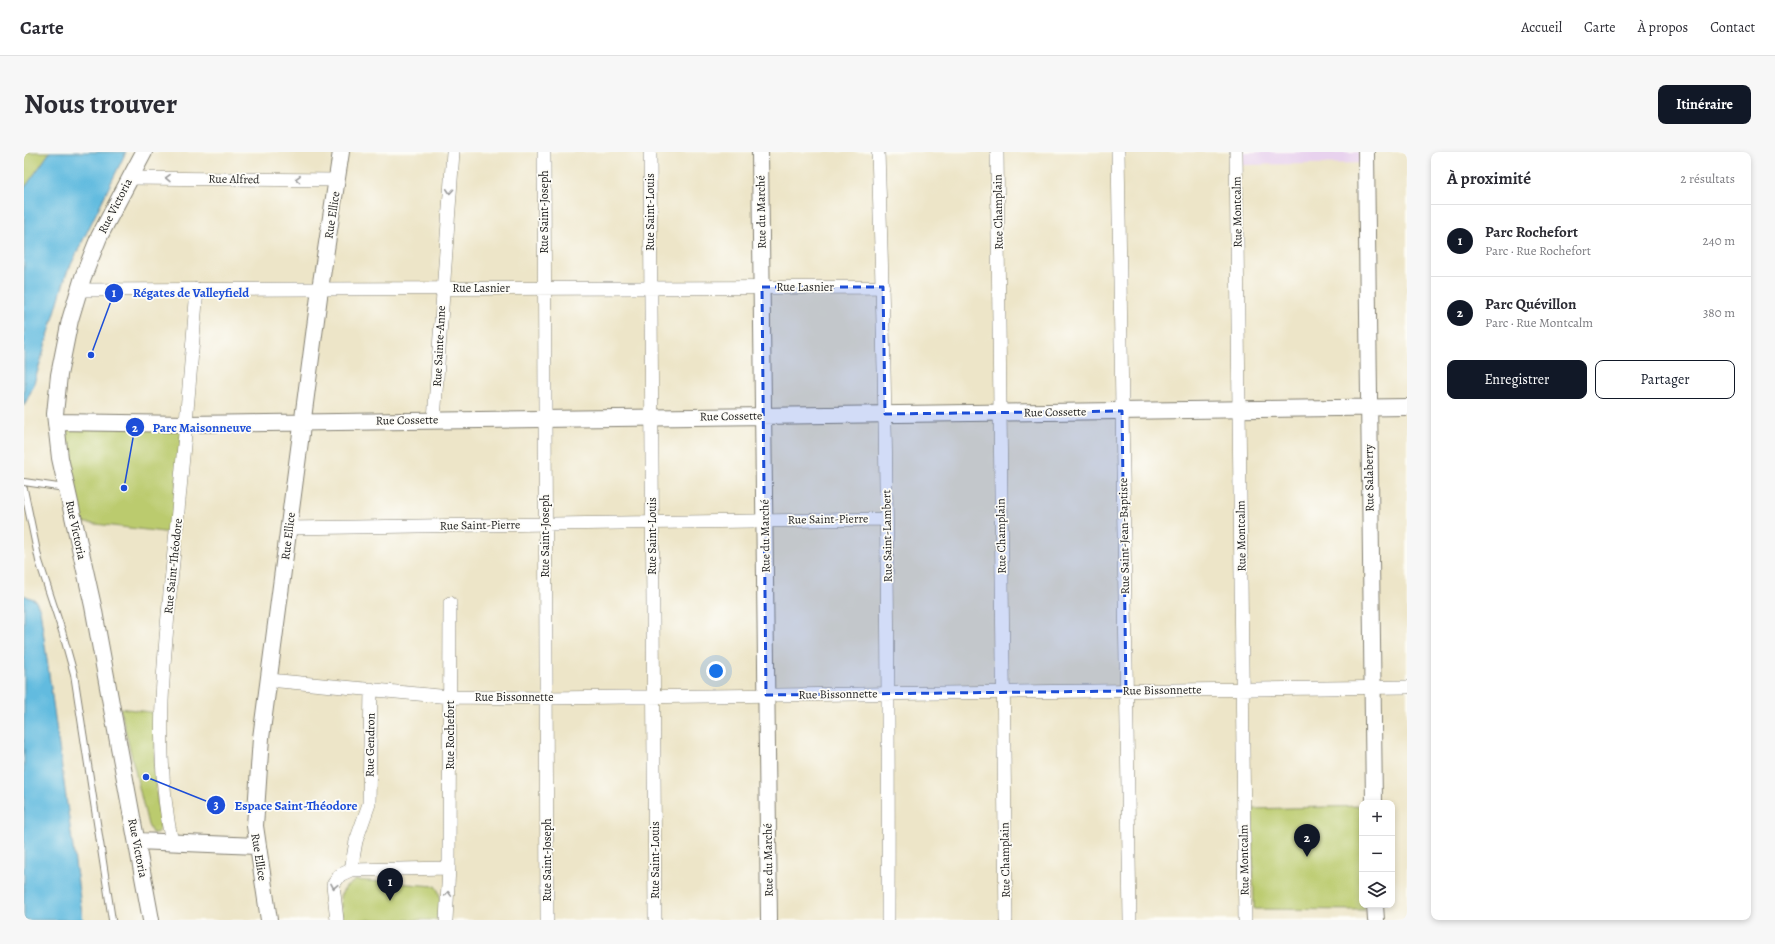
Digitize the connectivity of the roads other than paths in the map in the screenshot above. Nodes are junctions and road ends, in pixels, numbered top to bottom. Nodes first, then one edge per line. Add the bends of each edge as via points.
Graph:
1 (144, 152) edge
2 (341, 152) edge
3 (453, 152) edge
4 (544, 152) edge
5 (650, 152) edge
6 (760, 152) edge
7 (878, 152) edge
8 (997, 152) edge
9 (1118, 152) edge
10 (1236, 152) edge
11 (1366, 152) edge
12 (130, 178) junction
13 (337, 180) junction
14 (762, 287) junction
15 (883, 287) junction
16 (442, 288) junction
17 (544, 288) junction
18 (651, 288) junction
19 (196, 289) junction
20 (320, 289) junction
21 (79, 290) junction
22 (1368, 407) junction
23 (1407, 407) edge
24 (1239, 409) junction
25 (1122, 411) junction
26 (1000, 412) junction
27 (885, 414) junction
28 (763, 416) junction
29 (652, 417) junction
30 (545, 418) junction
31 (434, 420) junction
32 (56, 422) junction
33 (303, 422) junction
34 (187, 424) junction
35 (24, 482) edge
36 (67, 488) junction
37 (24, 489) edge
38 (886, 519) junction
39 (764, 520) junction
40 (652, 522) junction
41 (545, 524) junction
42 (289, 528) junction
43 (450, 603) dead end
44 (269, 680) junction
45 (1407, 687) edge
46 (1371, 688) junction
47 (371, 689) junction
48 (1242, 689) junction
49 (1126, 691) junction
50 (1003, 692) junction
51 (889, 694) junction
52 (766, 695) junction
53 (654, 696) junction
54 (450, 697) junction
55 (546, 698) junction
56 (1374, 800) edge
57 (137, 841) junction
58 (172, 843) junction
59 (257, 846) junction
60 (449, 868) junction
61 (351, 870) junction
62 (1375, 908) edge
63 (112, 920) edge
64 (151, 920) edge
65 (269, 920) edge
66 (336, 920) edge
67 (446, 920) edge
68 (547, 920) edge
69 (655, 920) edge
70 (769, 920) edge
71 (888, 920) edge
72 (1006, 920) edge
73 (1130, 920) edge
74 (1245, 920) edge
75 (1376, 920) edge

1 - 12 street, Rue Victoria
2 - 13 street, Rue Ellice
3 -> 16 street, Rue Sainte-Anne
4 - 17 street, Rue Saint-Joseph
5 - 18 street, Rue Saint-Louis
6 - 14 street, Rue du Marché
7 - 15 street, Rue Saint-Lambert
8 - 26 street, Rue Champlain
9 - 25 street, Rue Saint-Jean-Baptiste
10 - 24 street, Rue Montcalm
11 - 22 street, Rue Salaberry
13 -> 12 street, Rue Alfred
12 - 21 street, Rue Victoria via 91,256
13 - 20 street, Rue Ellice
14 - 15 street, Rue Lasnier
14 - 18 street, Rue Lasnier
14 - 28 street, Rue du Marché
15 - 27 street, Rue Saint-Lambert
16 - 17 street, Rue Lasnier
16 - 20 street, Rue Lasnier
16 - 31 street, Rue Sainte-Anne
17 - 18 street, Rue Lasnier
17 - 30 street, Rue Saint-Joseph
18 - 29 street, Rue Saint-Louis
19 - 20 street, Rue Lasnier
19 - 21 street, Rue Lasnier
19 - 34 street, Rue Saint-Théodore
20 - 33 street, Rue Ellice
21 - 32 street, Rue Victoria via 59,375
22 - 23 street, Rue Cossette
22 - 24 street, Rue Cossette
22 - 46 street, Rue Salaberry
24 - 25 street, Rue Cossette
24 - 48 street, Rue Montcalm
25 - 26 street, Rue Cossette
25 - 49 street, Rue Saint-Jean-Baptiste
26 - 27 street, Rue Cossette
26 - 50 street, Rue Champlain
27 - 28 street, Rue Cossette
27 - 38 street, Rue Saint-Lambert
28 - 29 street, Rue Cossette
28 - 39 street, Rue du Marché
29 - 30 street, Rue Cossette
29 - 40 street, Rue Saint-Louis
30 - 31 street, Rue Cossette
30 - 41 street, Rue Saint-Joseph
31 - 33 street, Rue Cossette
32 - 34 street, Rue Cossette
32 - 36 street, Rue Victoria
33 - 34 street, Rue Cossette
33 - 42 street, Rue Ellice
34 - 58 street, Rue Saint-Théodore via 163,675 161,771 164,807
35 - 36 lane
36 - 57 street, Rue Victoria
37 - 63 lane via 39,561 74,674
38 - 39 street, Rue Saint-Pierre
38 - 51 street, Rue Saint-Lambert
39 - 40 street, Rue Saint-Pierre
39 - 52 street, Rue du Marché
40 - 41 street, Rue Saint-Pierre
40 - 53 street, Rue Saint-Louis
41 - 42 street, Rue Saint-Pierre
41 - 55 street, Rue Saint-Joseph
42 - 44 street, Rue Ellice
43 - 54 street, Rue Rochefort
44 - 47 street, Rue Bissonnette
44 - 59 street, Rue Ellice via 255,811
45 - 46 street, Rue Bissonnette
46 - 48 street, Rue Bissonnette
46 - 56 street, Rue Salaberry
47 - 54 street, Rue Bissonnette
47 - 61 street, Rue Gendron via 369,804 356,841
48 - 49 street, Rue Bissonnette
48 - 74 street, Rue Montcalm
49 - 50 street, Rue Bissonnette
49 - 73 street, Rue Saint-Jean-Baptiste
50 - 51 street, Rue Bissonnette
50 - 72 street, Rue Champlain
51 - 52 street, Rue Bissonnette
51 - 71 street, Rue Saint-Lambert
52 - 53 street, Rue Bissonnette
52 - 70 street, Rue du Marché
53 - 55 street, Rue Bissonnette
53 - 69 street, Rue Saint-Louis
54 - 55 street, Rue Bissonnette
54 - 60 street, Rue Rochefort
55 - 68 street, Rue Saint-Joseph
57 - 58 street
57 - 64 street, Rue Victoria
58 - 59 street
59 - 65 street, Rue Ellice
60 - 61 street
67 -> 60 street, Rue Rochefort
61 -> 66 street via 340,875 333,885
62 - 75 street

